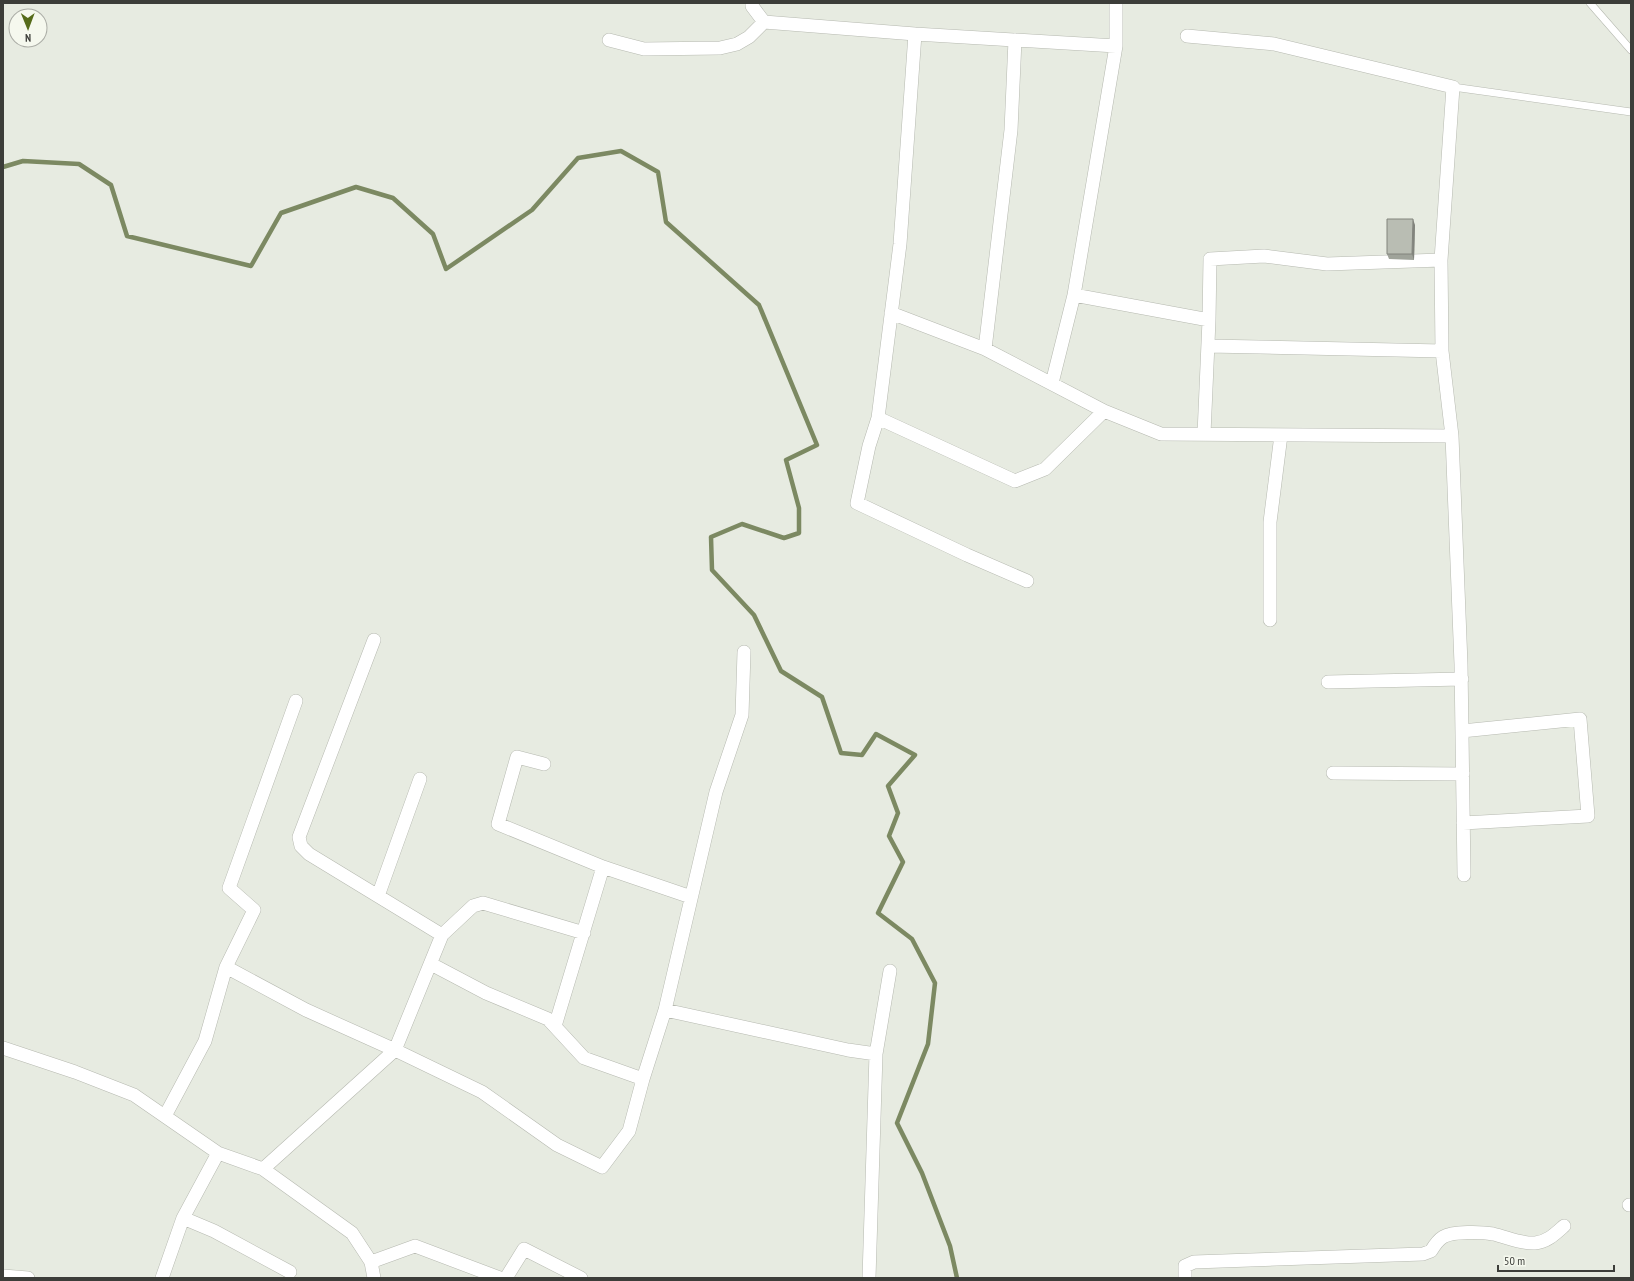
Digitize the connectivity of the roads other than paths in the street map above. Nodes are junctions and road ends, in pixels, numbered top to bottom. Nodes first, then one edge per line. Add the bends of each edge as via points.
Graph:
1 (752, 3) edge
2 (1116, 3) edge
3 (1590, 3) edge
4 (764, 22) junction
5 (915, 34) junction
6 (1187, 36) dead end
7 (609, 40) dead end
8 (1015, 40) junction
9 (1116, 46) junction
10 (1631, 50) edge
11 (1453, 87) junction
12 (1631, 112) edge
13 (1440, 260) junction
14 (1074, 295) junction
15 (891, 313) junction
16 (1209, 320) junction
17 (1208, 346) junction
18 (985, 349) junction
19 (1442, 351) junction
20 (1052, 383) junction
21 (1104, 411) junction
22 (878, 418) junction
23 (1204, 434) junction
24 (1281, 434) junction
25 (1452, 436) junction
26 (1027, 581) dead end
27 (1270, 620) dead end
28 (374, 640) dead end
29 (744, 652) dead end
30 (1462, 679) junction
31 (1328, 682) dead end
32 (296, 701) dead end
33 (1462, 731) junction
34 (544, 764) dead end
35 (1333, 774) dead end
36 (1463, 774) junction
37 (420, 779) dead end
38 (1463, 823) junction
39 (603, 867) junction
40 (1464, 875) dead end
41 (378, 896) junction
42 (691, 897) junction
43 (584, 933) junction
44 (442, 935) junction
45 (431, 964) junction
46 (226, 967) junction
47 (890, 971) dead end
48 (665, 1010) junction
49 (555, 1026) junction
50 (3, 1048) edge
51 (395, 1050) junction
52 (876, 1054) junction
53 (643, 1079) junction
54 (165, 1116) junction
55 (218, 1153) junction
56 (263, 1169) junction
57 (183, 1218) junction
58 (1564, 1226) dead end
59 (371, 1262) junction
60 (290, 1272) dead end
61 (3, 1276) edge
62 (28, 1278) edge
63 (162, 1278) edge
64 (374, 1278) edge
65 (500, 1278) edge
66 (506, 1278) edge
67 (581, 1278) edge
68 (870, 1278) edge
69 (1184, 1278) edge

1 - 4 street
2 - 9 street
3 - 10 lane
4 - 5 street
4 - 7 street via 749,37 737,44 720,48 644,48
5 - 8 street
5 - 15 street via 900,244
6 - 11 street via 1274,44
8 - 9 street
8 - 18 street via 1011,130
9 - 14 street
11 - 12 lane
11 - 13 street
13 - 16 street via 1327,264 1264,256 1210,259
13 - 19 street
14 - 16 street
14 - 20 street
15 - 18 street
15 - 22 street
16 - 17 street
17 - 19 street
17 - 23 street
18 - 20 street
19 - 25 street
20 - 21 street
21 - 22 street via 1045,469 1015,481
21 - 23 street via 1161,434
22 - 26 street via 869,446 857,503
23 - 24 street
24 - 25 street
24 - 27 street via 1270,522
25 - 30 street
28 - 41 street via 299,837 301,846 309,854
29 - 42 street via 742,715 716,792
30 - 31 street
30 - 33 street
32 - 46 street via 229,888 254,910
33 - 36 street
33 - 38 street via 1580,719 1588,816
34 - 39 street via 516,757 498,824
35 - 36 street
36 - 38 street
37 - 41 street
38 - 40 street
39 - 42 street
39 - 43 street
41 - 44 street
42 - 48 street
43 - 44 street via 483,903 473,906
43 - 49 street
44 - 45 street
45 - 49 street via 486,993 548,1019
45 - 51 street
46 - 51 street via 306,1010
46 - 54 street via 205,1041
47 - 52 street
48 - 52 street
48 - 53 street
49 - 53 street via 584,1058
50 - 54 street via 76,1072 134,1095
51 - 53 street via 482,1092 557,1145 602,1168 630,1130
51 - 56 street
52 - 68 street
54 - 55 street
55 - 56 street
55 - 57 street
56 - 59 street via 352,1233
57 - 60 street via 214,1231
57 - 63 street
58 - 69 street via 1548,1239 1536,1243 1491,1234 1461,1233 1444,1236 1431,1251 1423,1254 1194,1262 1185,1266
59 - 64 street
59 - 65 street via 415,1246
61 - 62 street
66 - 67 street via 524,1249

